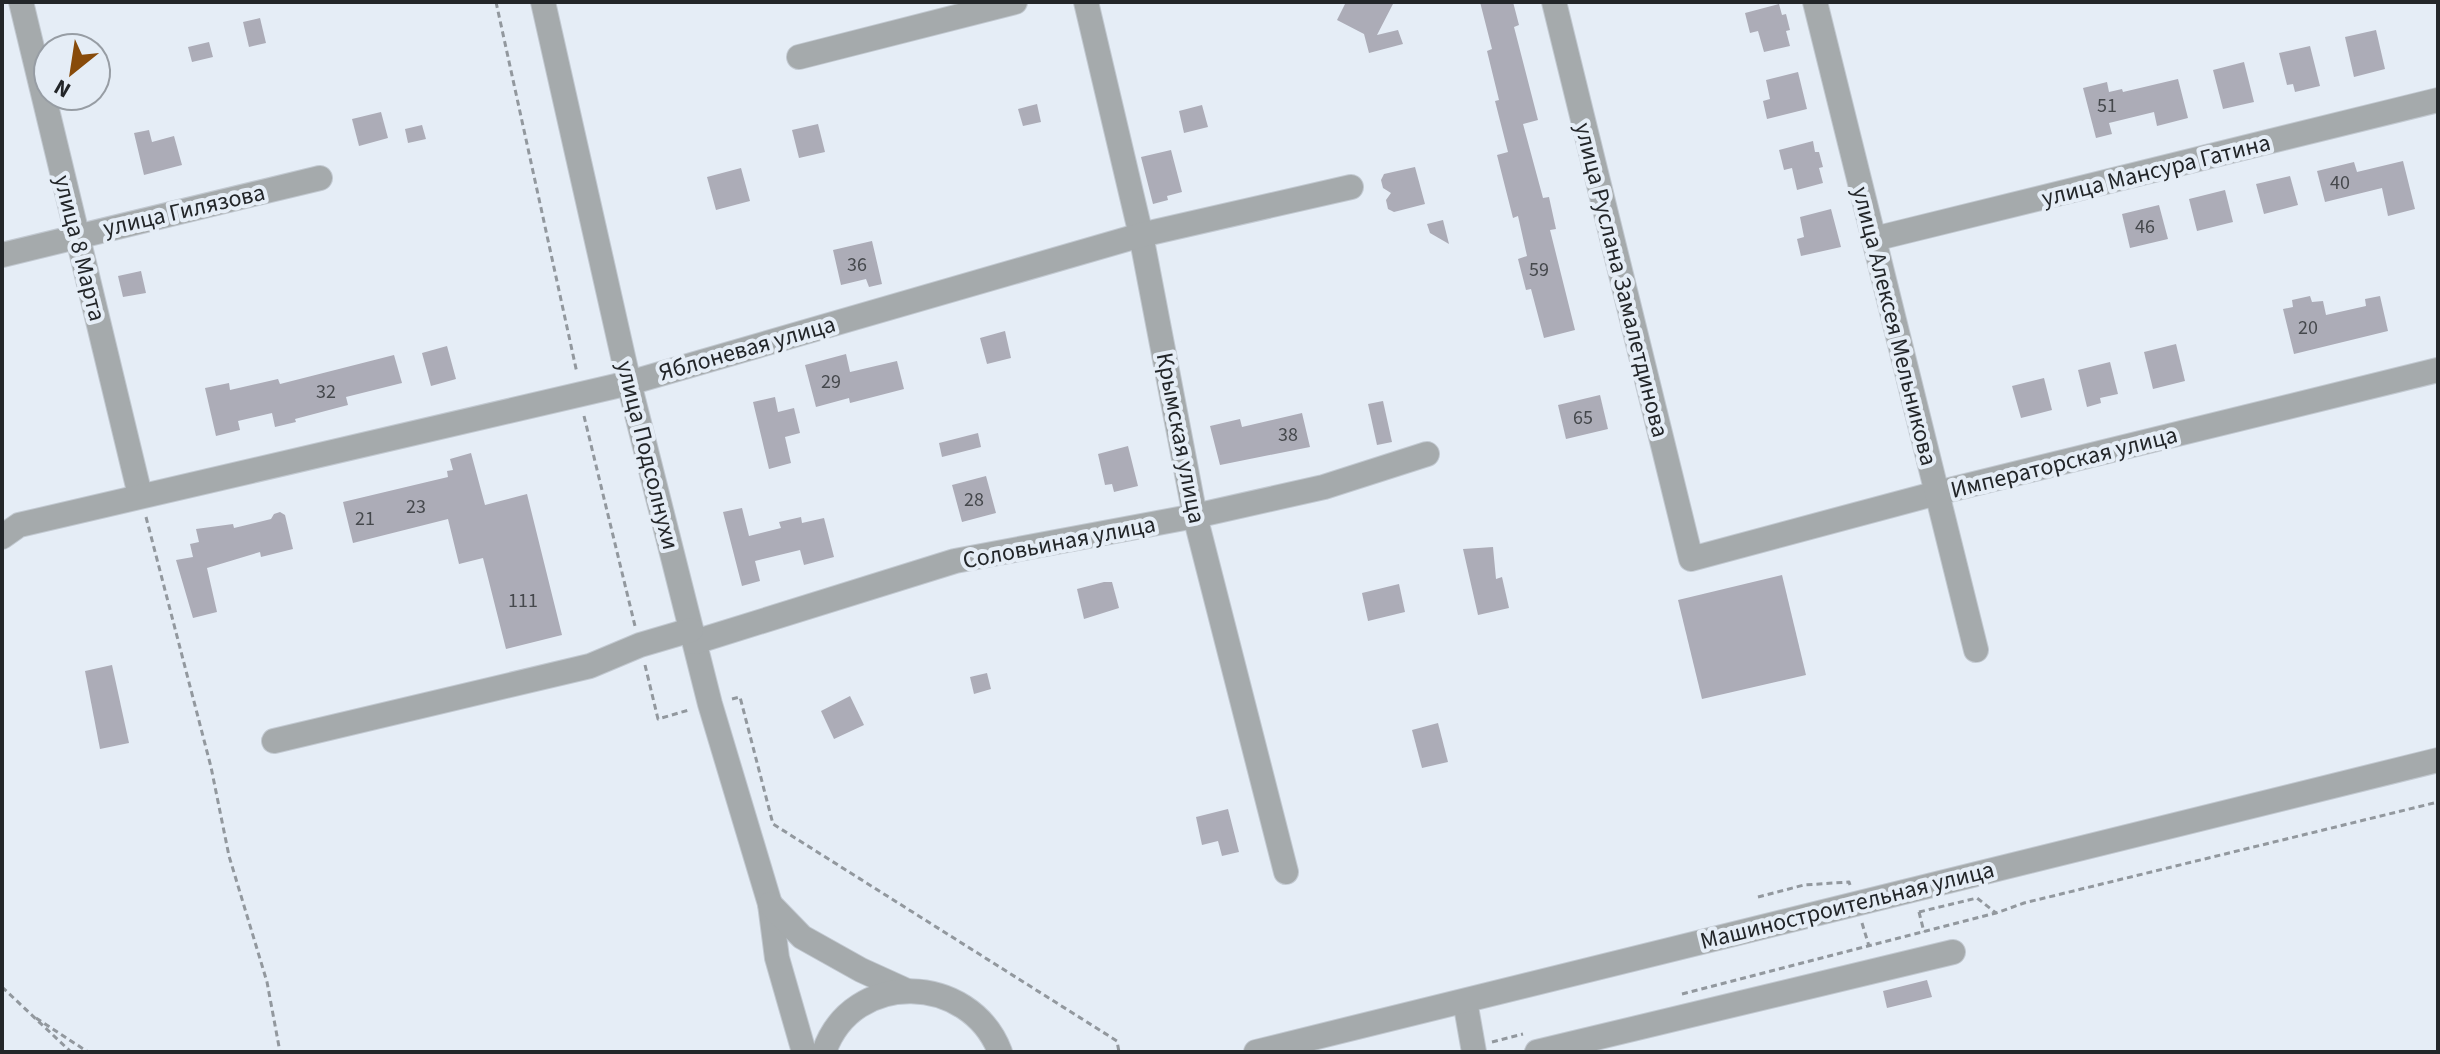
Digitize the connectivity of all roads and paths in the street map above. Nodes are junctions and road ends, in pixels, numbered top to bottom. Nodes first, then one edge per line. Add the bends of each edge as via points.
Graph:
1 (21, 2) edge
2 (496, 2) edge
3 (543, 2) edge
4 (1015, 2) edge
5 (1086, 2) edge
6 (1554, 2) edge
7 (1815, 2) edge
8 (799, 57) dead end
9 (2438, 100) edge
10 (320, 178) dead end
11 (1351, 187) dead end
12 (77, 235) junction
13 (1141, 235) junction
14 (1874, 239) junction
15 (2, 255) edge
16 (2438, 370) edge
17 (629, 383) junction
18 (578, 393) junction
19 (1427, 454) dead end
20 (1937, 493) junction
21 (140, 495) junction
22 (1195, 516) junction
23 (2, 537) edge
24 (1691, 559) joint
25 (693, 636) junction
26 (640, 645) junction
27 (1976, 650) dead end
28 (710, 704) junction
29 (274, 741) dead end
30 (2438, 760) edge
31 (2438, 802) edge
32 (1286, 872) dead end
33 (770, 904) junction
34 (1919, 912) dead end
35 (1996, 913) junction
36 (1953, 952) dead end
37 (2, 987) edge
38 (905, 990) junction
39 (1671, 996) dead end
40 (1465, 1001) junction
41 (26, 1011) junction
42 (1536, 1042) edge
43 (1318, 1045) edge
44 (1474, 1049) edge
45 (71, 1052) edge
46 (88, 1052) edge
47 (280, 1052) edge
48 (804, 1052) edge
49 (824, 1052) edge
50 (1000, 1052) edge
51 (1119, 1052) edge
52 (1256, 1052) edge

1 - 12 street, улица 8 Марта
2 - 18 path
3 - 17 street, улица Подсолнухи
4 - 8 street
5 - 13 street, Крымская улица
6 - 24 street, улица Руслана Замалетдинова
7 - 14 street, улица Алексея Мельникова
9 - 14 street, улица Мансура Гатина
10 - 12 street, улица Гилязова
11 - 13 street, Яблоневая улица
12 - 15 street, улица Гилязова
12 - 21 street, улица 8 Марта
13 - 17 street, Яблоневая улица
13 - 22 street, Крымская улица
14 - 20 street, улица Алексея Мельникова
16 - 20 street, Императорская улица
17 - 18 street, Яблоневая улица
17 - 25 street, улица Подсолнухи
18 - 21 street, Яблоневая улица
18 - 26 path
19 - 22 street, Соловьиная улица via 1324,487
20 - 24 street, Императорская улица
20 - 27 street, улица Алексея Мельникова
21 - 23 street, Яблоневая улица via 19,525
21 - 47 path via 229,856 267,982
22 - 25 street, Соловьиная улица via 955,561
22 - 32 street, Крымская улица
25 - 26 street, Соловьиная улица
25 - 28 street, улица Подсолнухи
26 - 28 path via 658,719
26 - 29 street, Соловьиная улица via 590,666
28 - 33 street, улица Подсолнухи
28 - 51 path via 740,697 773,824 1117,1041
30 - 40 street, Машиностроительная улица
31 - 35 path
33 - 38 street via 802,937
33 - 48 street, улица Подсолнухи via 777,958
34 - 35 path via 1977,898
35 - 39 path
36 - 42 street
37 - 41 path
38 - 49 street via 874,998 847,1015
38 - 50 street via 934,993 962,1004 984,1023
40 - 43 street, Машиностроительная улица
40 - 44 street
41 - 45 path
41 - 46 path
42 - 44 path
43 - 52 street, Машиностроительная улица

